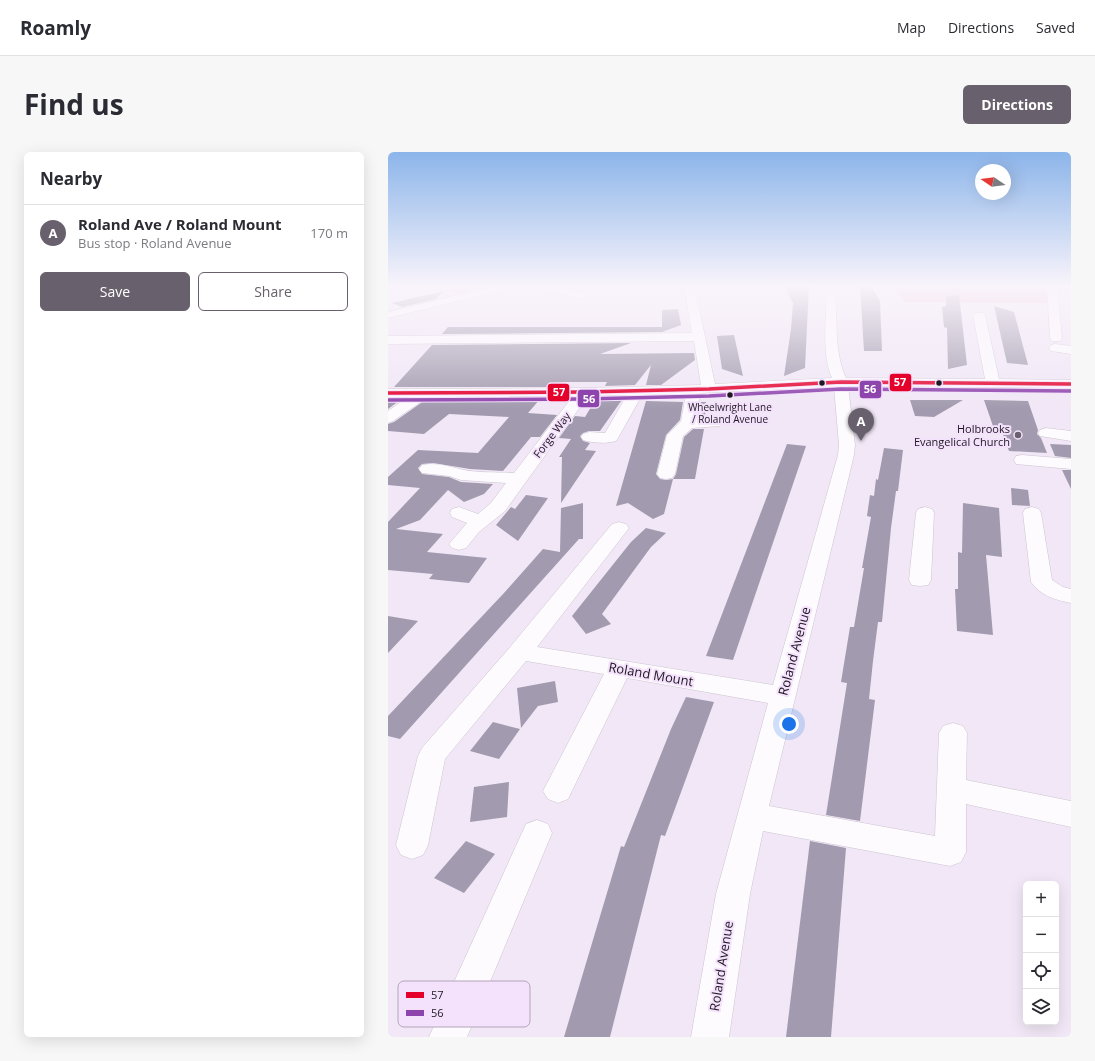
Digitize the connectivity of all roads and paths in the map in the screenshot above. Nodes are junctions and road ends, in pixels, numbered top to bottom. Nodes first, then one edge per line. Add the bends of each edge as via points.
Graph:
1 (697, 326) edge
2 (831, 326) edge
3 (981, 326) edge
4 (1055, 326) edge
5 (699, 337) junction
6 (388, 340) edge
7 (1071, 350) edge
8 (841, 382) junction
9 (993, 383) junction
10 (1068, 388) edge
11 (702, 389) junction
12 (637, 391) junction
13 (584, 392) junction
14 (388, 393) edge
15 (424, 393) junction
16 (388, 418) edge
17 (688, 423) junction
18 (716, 423) dead end
19 (1046, 433) dead end
20 (589, 436) dead end
21 (1071, 436) edge
22 (1022, 460) dead end
23 (1071, 464) edge
24 (428, 469) dead end
25 (666, 474) dead end
26 (520, 479) junction
27 (459, 513) dead end
28 (925, 513) dead end
29 (1032, 513) dead end
30 (480, 521) junction
31 (619, 528) dead end
32 (459, 544) dead end
33 (920, 580) dead end
34 (1071, 596) edge
35 (520, 652) junction
36 (619, 669) junction
37 (782, 696) junction
38 (953, 734) dead end
39 (952, 789) junction
40 (558, 791) dead end
41 (1071, 814) edge
42 (752, 816) junction
43 (537, 833) dead end
44 (412, 845) dead end
45 (472, 981) edge
46 (452, 1027) edge
47 (448, 1037) edge
48 (710, 1037) edge

1 - 5 street
2 - 8 street, Roland Avenue via 834,367
3 - 9 street
4 - 7 street via 1056,343
5 - 6 street
5 - 11 street
8 - 9 street
8 - 11 street
8 - 37 street, Roland Avenue via 846,455
9 - 10 street
11 - 12 street
11 - 17 street
12 - 13 street
12 - 20 street via 610,438
13 - 15 street
13 - 26 street, Forge Way
14 - 15 street
15 - 16 street
17 - 18 street
17 - 25 street via 675,435
19 - 21 street
22 - 23 street
24 - 26 street via 452,471 461,475
26 - 30 street, Forge Way via 498,508
27 - 30 street
28 - 33 street
29 - 34 street via 1042,582 1060,594
30 - 32 street, Forge Way
31 - 35 street
35 - 36 street, Roland Mount
35 - 44 street via 432,756
36 - 37 street, Roland Mount
36 - 40 street
37 - 42 street, Roland Avenue
38 - 39 street
39 - 41 street
39 - 42 street via 950,852
42 - 48 street, Roland Avenue via 733,894
43 - 45 street
46 - 47 street

